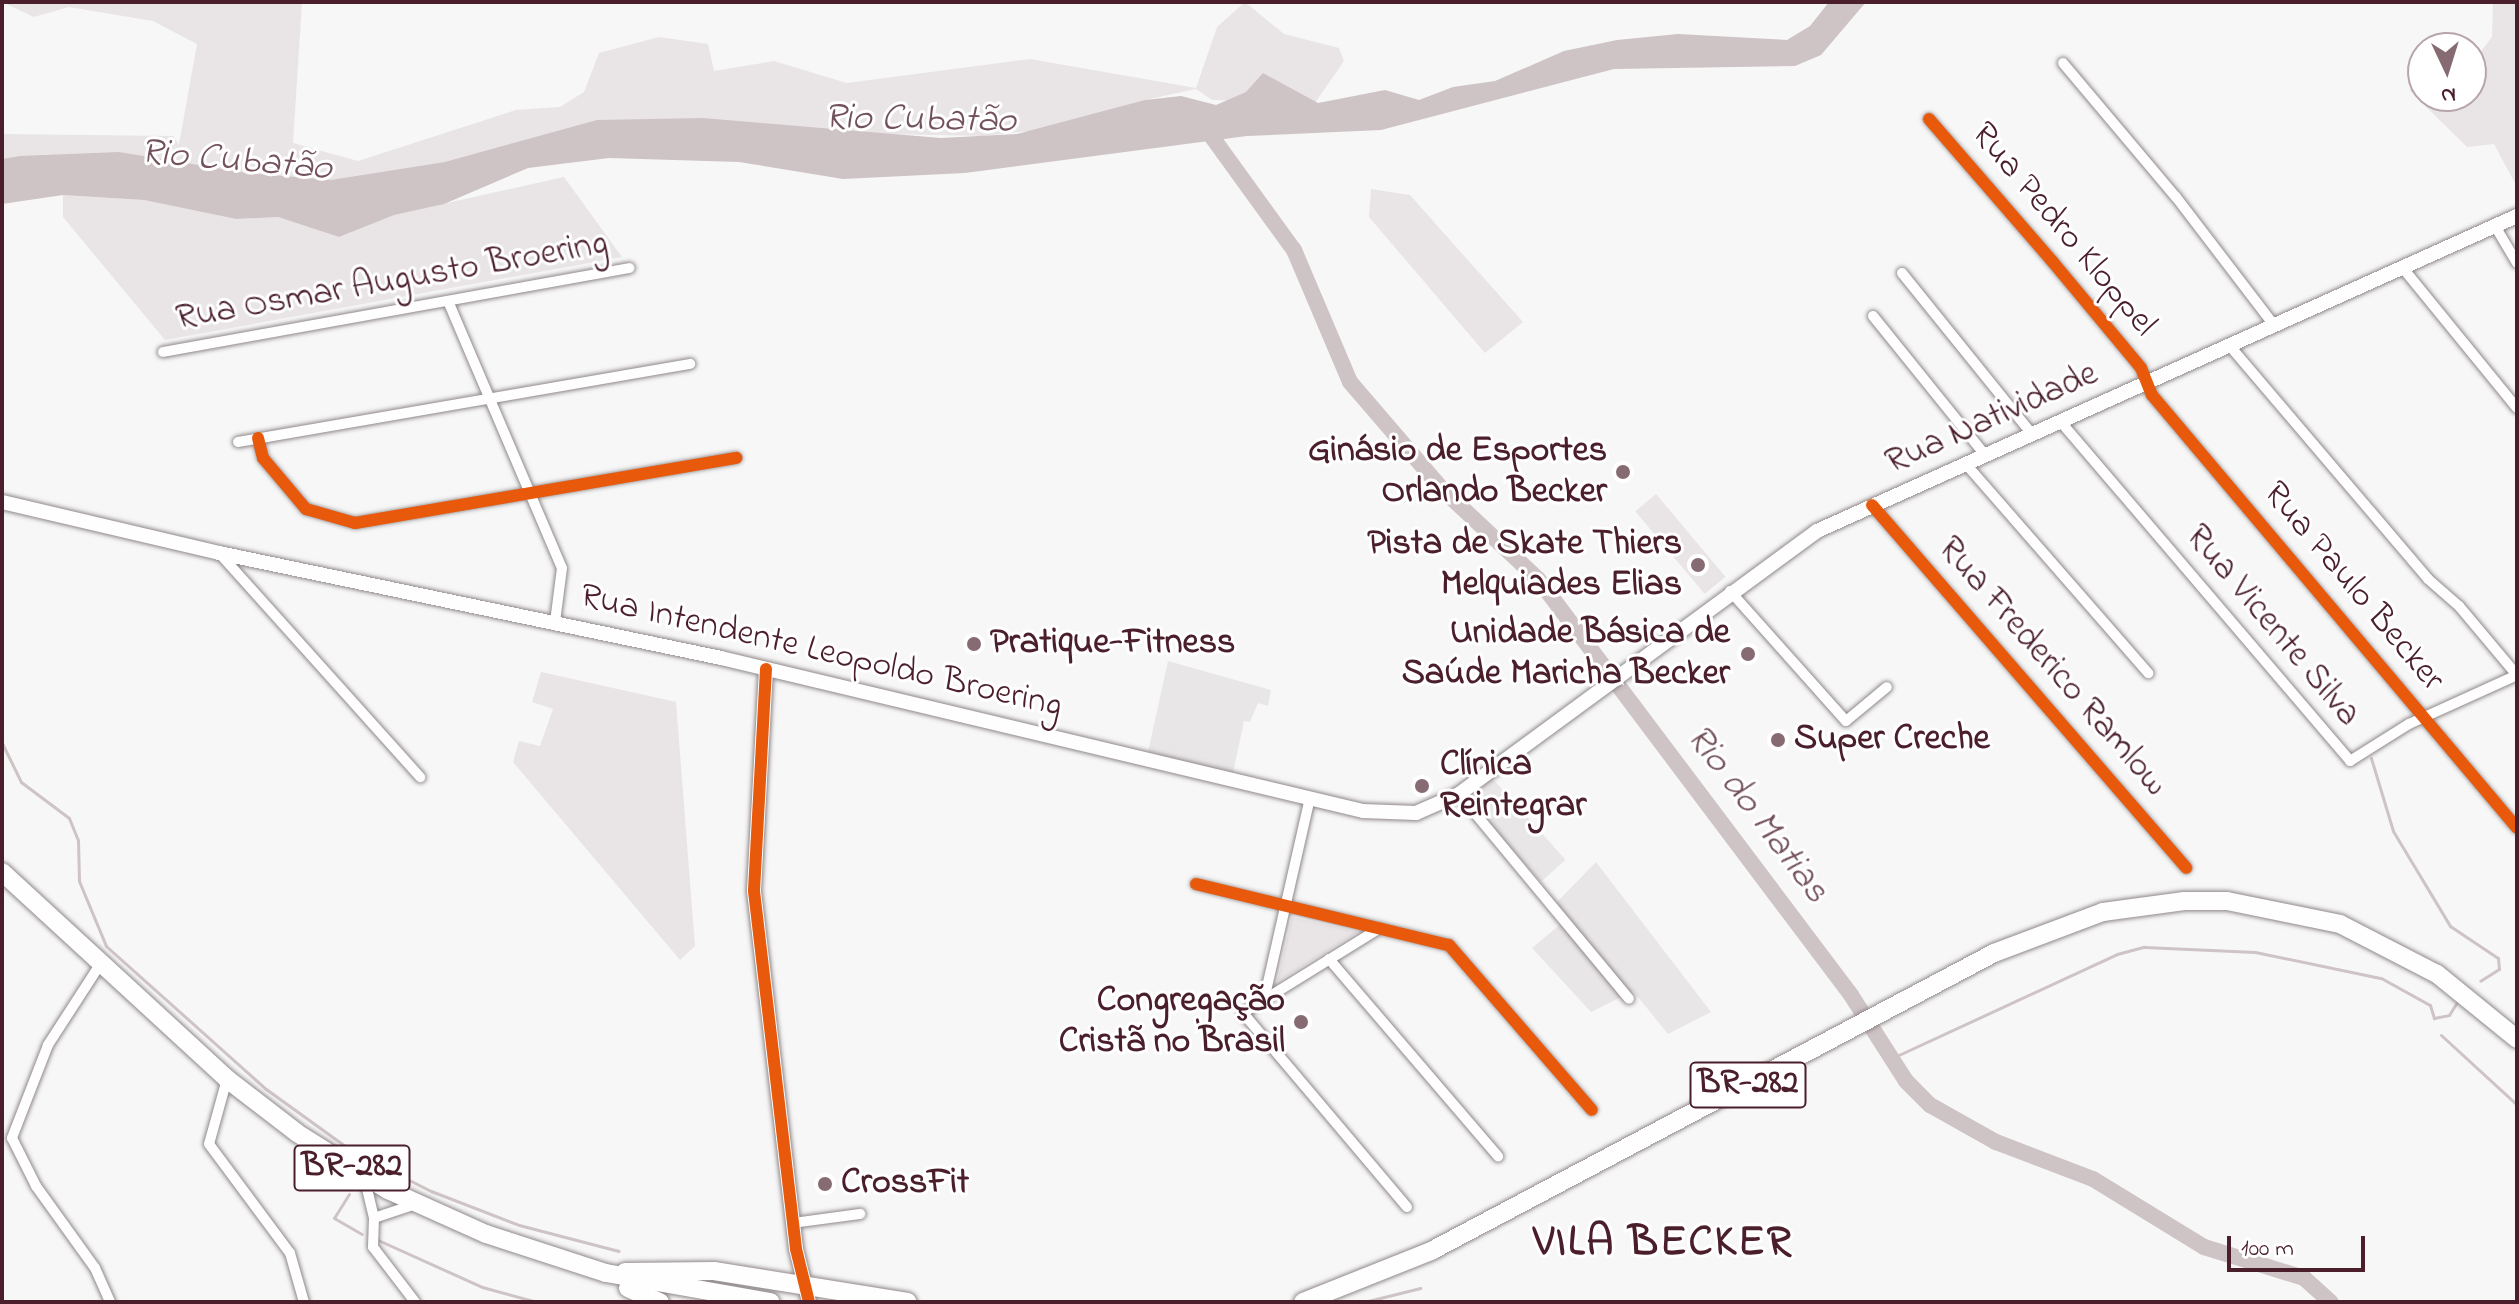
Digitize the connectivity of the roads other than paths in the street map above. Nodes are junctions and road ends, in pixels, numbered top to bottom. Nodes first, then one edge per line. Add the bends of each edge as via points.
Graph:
1 (2063, 63) dead end
2 (1929, 119) dead end
3 (2517, 216) edge
4 (2495, 226) junction
5 (2517, 263) edge
6 (2402, 267) junction
7 (630, 268) dead end
8 (1902, 273) dead end
9 (448, 301) junction
10 (1873, 316) dead end
11 (2274, 325) junction
12 (2229, 345) junction
13 (163, 352) dead end
14 (690, 364) dead end
15 (2147, 383) junction
16 (490, 399) junction
17 (2517, 408) edge
18 (2060, 421) junction
19 (2032, 434) junction
20 (258, 438) junction
21 (238, 442) dead end
22 (1985, 455) junction
23 (736, 458) dead end
24 (1965, 463) junction
25 (530, 493) junction
26 (2, 502) edge
27 (1872, 505) junction
28 (219, 553) junction
29 (1730, 591) junction
30 (555, 622) junction
31 (766, 669) junction
32 (2148, 673) dead end
33 (2516, 676) edge
34 (1887, 687) dead end
35 (1593, 694) joint
36 (2424, 719) junction
37 (420, 777) dead end
38 (1459, 794) junction
39 (1310, 798) junction
40 (2517, 828) edge
41 (2186, 868) dead end
42 (2, 872) edge
43 (1196, 884) dead end
44 (1285, 906) junction
45 (1380, 928) junction
46 (1329, 959) junction
47 (101, 963) junction
48 (1629, 999) dead end
49 (1264, 1000) junction
50 (2517, 1039) edge
51 (227, 1079) junction
52 (1592, 1110) dead end
53 (1498, 1156) dead end
54 (364, 1176) junction
55 (416, 1205) junction
56 (1407, 1207) dead end
57 (860, 1214) dead end
58 (374, 1218) junction
59 (793, 1223) junction
60 (545, 1253) junction
61 (606, 1273) junction
62 (806, 1294) edge
63 (1329, 1298) edge
64 (110, 1302) edge
65 (304, 1302) edge
66 (415, 1302) edge
67 (660, 1302) edge
68 (770, 1302) edge
69 (908, 1302) edge
70 (1303, 1302) edge

1 - 11 street
2 - 15 street, Rua Pedro Kloppel via 2072,285
3 - 4 main road, Rua Natividade
4 - 5 street
4 - 6 main road, Rua Natividade
6 - 11 main road, Rua Natividade
6 - 17 street
7 - 9 street, Rua Osmar Augusto Broering
8 - 19 street
9 - 13 street, Rua Osmar Augusto Broering
9 - 16 street
10 - 22 street
11 - 12 main road, Rua Natividade
12 - 15 main road, Rua Natividade
12 - 33 street
14 - 16 street
15 - 18 main road, Rua Natividade
15 - 36 street, Rua Paulo Becker
16 - 20 street
16 - 25 street
18 - 19 main road, Rua Natividade
18 - 36 street, Rua Vicente Silva via 2350,761
19 - 22 main road, Rua Natividade
20 - 21 street
20 - 25 street via 263,458 306,509 345,522
22 - 24 main road, Rua Natividade
23 - 25 street
24 - 27 main road, Rua Natividade
24 - 32 street
25 - 30 street via 562,568
26 - 28 main road, Rua Intendente Leopoldo Broering
27 - 29 main road, Rua Natividade via 1794,544
27 - 41 street, Rua Frederico Ramlow
28 - 30 main road, Rua Intendente Leopoldo Broering
28 - 37 street
29 - 34 street via 1846,721
29 - 35 main road, Rua Natividade
30 - 31 main road, Rua Intendente Leopoldo Broering
31 - 39 main road, Rua Intendente Leopoldo Broering
31 - 59 main road via 754,891
33 - 36 street, Rua Vicente Silva
35 - 38 main road, Rua Intendente Leopoldo Broering
36 - 40 street, Rua Paulo Becker
38 - 39 main road, Rua Intendente Leopoldo Broering via 1427,810 1401,815
38 - 48 street
39 - 44 street
42 - 47 highway, BR-282
43 - 44 street
44 - 45 street
44 - 49 street
45 - 46 street
45 - 52 street via 1449,945
46 - 49 street
46 - 53 street
47 - 51 highway, BR-282
47 - 64 street via 48,1045 12,1138 36,1186 95,1268
49 - 56 street via 1243,1013
50 - 63 highway, BR-282 via 2437,974 2378,940 2307,914 2227,901 2142,905 2060,925 1895,1005 1444,1244
51 - 54 highway, BR-282
51 - 65 street via 209,1144 290,1253
54 - 55 highway, BR-282
54 - 58 street
55 - 58 street via 392,1208
55 - 60 highway, BR-282
57 - 59 street
58 - 66 street via 373,1247
59 - 62 main road
60 - 61 highway, BR-282
60 - 67 highway via 586,1276
61 - 62 highway via 700,1270
61 - 68 highway, BR-282
62 - 69 highway
63 - 70 highway, BR-282

